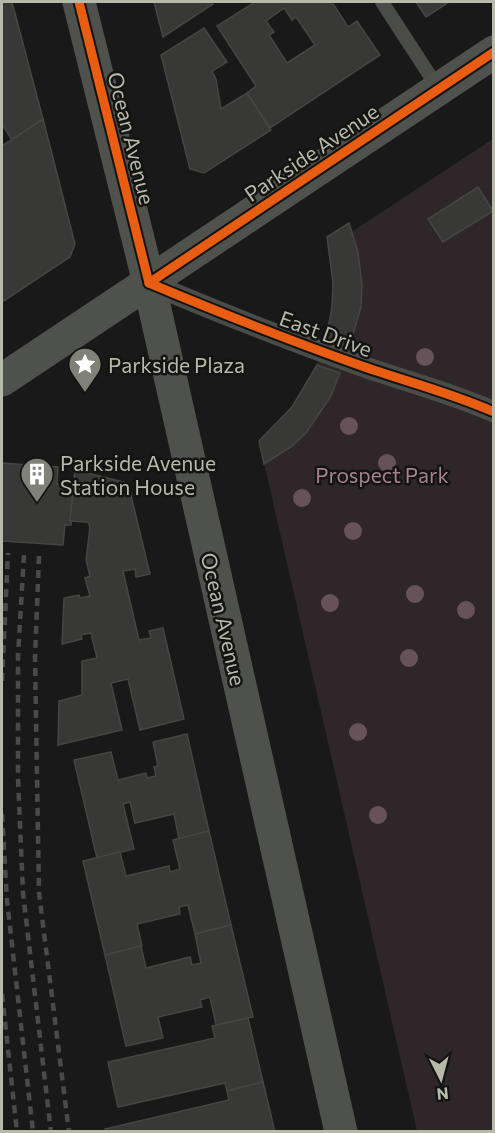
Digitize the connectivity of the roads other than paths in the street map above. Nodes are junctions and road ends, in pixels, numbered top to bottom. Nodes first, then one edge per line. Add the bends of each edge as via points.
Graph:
1 (79, 2) edge
2 (382, 2) edge
3 (494, 52) edge
4 (438, 88) junction
5 (148, 283) junction
6 (2, 380) edge
7 (494, 412) edge
8 (341, 1131) edge

1 - 5 main road, Ocean Avenue
2 - 4 lane
3 - 4 main road, Parkside Avenue
4 - 5 main road, Parkside Avenue
5 - 6 main road, Parkside Avenue
5 - 7 street, East Drive via 322,352 436,388
5 - 8 main road, Ocean Avenue

